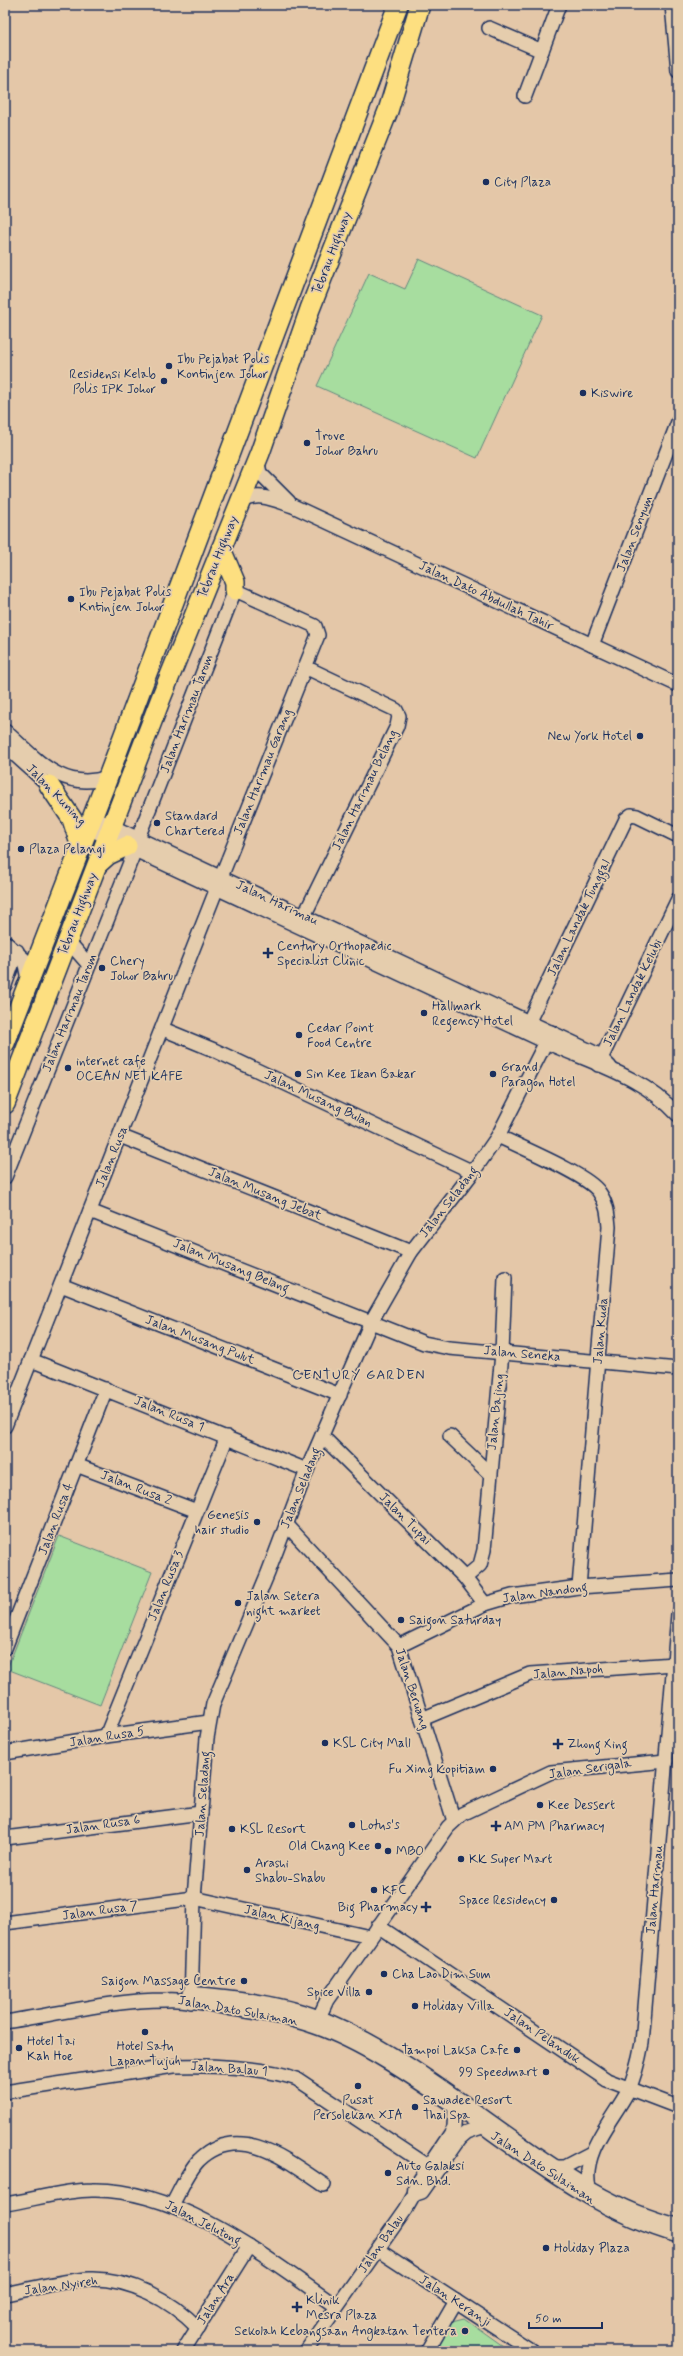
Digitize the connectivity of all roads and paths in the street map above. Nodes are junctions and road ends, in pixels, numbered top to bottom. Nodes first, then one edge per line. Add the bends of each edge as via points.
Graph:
1 (387, 5) edge
2 (398, 5) edge
3 (420, 5) edge
4 (434, 5) edge
5 (559, 5) edge
6 (672, 5) edge
7 (489, 28) dead end
8 (542, 51) junction
9 (678, 64) edge
10 (371, 73) junction
11 (525, 96) dead end
12 (388, 111) junction
13 (678, 422) edge
14 (260, 452) junction
15 (240, 502) junction
16 (293, 506) junction
17 (221, 548) junction
18 (235, 590) junction
19 (592, 645) junction
20 (305, 667) junction
21 (678, 685) edge
22 (5, 731) edge
23 (5, 746) edge
24 (108, 777) junction
25 (50, 784) junction
26 (90, 822) junction
27 (110, 832) junction
28 (678, 836) edge
29 (133, 845) junction
30 (81, 846) junction
31 (98, 864) junction
32 (219, 883) junction
33 (678, 899) edge
34 (304, 916) junction
35 (673, 924) edge
36 (68, 941) junction
37 (5, 942) edge
38 (17, 951) junction
39 (89, 965) junction
40 (29, 982) junction
41 (5, 985) edge
42 (529, 1022) junction
43 (163, 1029) junction
44 (548, 1037) junction
45 (5, 1043) edge
46 (603, 1063) junction
47 (5, 1104) edge
48 (678, 1115) edge
49 (120, 1136) junction
50 (498, 1136) junction
51 (473, 1172) junction
52 (5, 1177) edge
53 (90, 1211) junction
54 (410, 1252) junction
55 (505, 1278) dead end
56 (61, 1285) junction
57 (371, 1322) junction
58 (502, 1352) junction
59 (31, 1360) junction
60 (598, 1361) junction
61 (678, 1369) edge
62 (106, 1389) junction
63 (340, 1394) junction
64 (5, 1426) edge
65 (322, 1436) junction
66 (450, 1436) dead end
67 (227, 1437) junction
68 (76, 1465) junction
69 (306, 1470) junction
70 (490, 1474) junction
71 (196, 1511) junction
72 (286, 1524) junction
73 (465, 1578) junction
74 (678, 1580) edge
75 (579, 1587) junction
76 (486, 1604) junction
77 (678, 1614) edge
78 (399, 1646) junction
79 (5, 1648) edge
80 (674, 1664) junction
81 (675, 1679) edge
82 (674, 1716) edge
83 (422, 1719) junction
84 (209, 1722) junction
85 (106, 1736) junction
86 (5, 1753) edge
87 (666, 1762) junction
88 (202, 1813) junction
89 (454, 1822) junction
90 (5, 1838) edge
91 (194, 1898) junction
92 (5, 1924) edge
93 (378, 1926) junction
94 (370, 1937) junction
95 (191, 1997) junction
96 (5, 2014) edge
97 (5, 2022) edge
98 (317, 2022) junction
99 (629, 2089) junction
100 (5, 2092) edge
101 (455, 2107) junction
102 (678, 2108) edge
103 (482, 2127) junction
104 (591, 2153) junction
105 (428, 2166) junction
106 (555, 2167) junction
107 (324, 2185) dead end
108 (589, 2188) junction
109 (414, 2195) junction
110 (5, 2204) edge
111 (172, 2205) junction
112 (678, 2225) edge
113 (678, 2236) edge
114 (249, 2246) junction
115 (378, 2250) junction
116 (5, 2294) edge
117 (456, 2302) junction
118 (336, 2306) junction
119 (198, 2328) junction
120 (183, 2351) edge
121 (306, 2351) edge
122 (427, 2351) edge
123 (532, 2351) edge

1 - 10 highway
2 - 10 highway, Tebrau Highway
3 - 12 highway, Tebrau Highway
4 - 12 highway via 404,82
5 - 8 street
6 - 9 street
7 - 8 street
8 - 11 street
10 - 24 highway, Tebrau Highway
12 - 14 highway, Tebrau Highway via 310,309
13 - 19 street, Jalan Senyum
14 - 15 highway, Tebrau Highway
14 - 16 street, Jalan Dato Abdullah Tahir via 256,461 260,473
15 - 16 street, Jalan Dato Abdullah Tahir via 250,496 257,496
15 - 17 highway, Tebrau Highway
16 - 19 street, Jalan Dato Abdullah Tahir
17 - 18 highway
17 - 27 highway, Tebrau Highway
18 - 20 street, Jalan Harimau Garang via 316,626 318,635
18 - 29 street, Jalan Harimau Tarom
19 - 21 street, Jalan Dato Abdullah Tahir
20 - 32 street, Jalan Harimau Garang
20 - 34 street, Jalan Harimau Belang via 396,710 399,716 397,726
22 - 24 street, Jalan Kuning via 62,778 82,782
23 - 25 street, Jalan Kuning
24 - 26 highway, Tebrau Highway
25 - 26 street, Jalan Kuning
25 - 30 highway via 72,819
26 - 27 street, Jalan Harimau
26 - 30 highway, Tebrau Highway
27 - 29 street, Jalan Harimau
27 - 31 highway, Tebrau Highway
28 - 42 street, Jalan Landak Tunggal via 631,815 626,820
29 - 31 highway via 108,855
29 - 32 street, Jalan Harimau
29 - 39 street, Jalan Harimau Tarom
30 - 40 highway, Tebrau Highway
31 - 36 highway, Tebrau Highway
32 - 34 street, Jalan Harimau
32 - 43 street, Jalan Rusa
32 - 44 street, Jalan Harimau
33 - 35 street, Jalan Landak Kelubi
34 - 42 street, Jalan Harimau
35 - 46 street, Jalan Landak Kelubi
36 - 39 street
36 - 47 highway, Tebrau Highway
37 - 38 street
38 - 40 street via 27,966
38 - 41 street
39 - 52 street, Jalan Harimau Tarom
40 - 45 highway, Tebrau Highway
42 - 44 street, Jalan Harimau
43 - 49 street, Jalan Rusa
43 - 51 street, Jalan Musang Bulan via 214,1050
44 - 46 street, Jalan Harimau
44 - 50 street, Jalan Seladang
46 - 48 street, Jalan Harimau via 653,1092
49 - 53 street, Jalan Rusa
49 - 54 street, Jalan Musang Jebat
50 - 51 street, Jalan Seladang
50 - 60 street, Jalan Kuda via 585,1179 599,1191 605,1202 609,1227
51 - 54 street, Jalan Seladang
53 - 56 street, Jalan Rusa
53 - 57 street, Jalan Musang Belang
54 - 57 street, Jalan Seladang
55 - 58 street, Jalan Bajing
56 - 59 street, Jalan Rusa
56 - 63 street, Jalan Musang Pulut
57 - 58 street, Jalan Seneka via 436,1346
57 - 63 street, Jalan Seladang
58 - 60 street, Jalan Seneka
58 - 70 street, Jalan Bajing
59 - 62 street, Jalan Rusa 1
59 - 64 street, Jalan Rusa
60 - 61 street, Jalan Seneka
60 - 75 street, Jalan Kuda
62 - 67 street, Jalan Rusa 1
62 - 68 street, Jalan Rusa 4
63 - 65 street, Jalan Seladang
65 - 69 street, Jalan Seladang
65 - 73 street, Jalan Tupai
66 - 70 street, Jalan Bajing
67 - 69 street, Jalan Rusa 1
67 - 71 street, Jalan Rusa 3
68 - 71 street, Jalan Rusa 2
68 - 79 street, Jalan Rusa 4
69 - 72 street, Jalan Seladang
70 - 73 street, Jalan Bajing via 483,1559
71 - 85 street, Jalan Rusa 3
72 - 78 street, Jalan Beruang
72 - 84 street, Jalan Seladang via 213,1704
73 - 76 street, Jalan Tupai
74 - 75 street, Jalan Nandong
75 - 76 street, Jalan Nandong via 512,1596
76 - 78 street, Jalan Nandong
77 - 80 street, Jalan Harimau
78 - 83 street, Jalan Beruang
80 - 81 street, Jalan Harimau
80 - 83 street, Jalan Napoh via 530,1674
81 - 82 street, Jalan Harimau
82 - 87 street, Jalan Harimau
83 - 89 street, Jalan Beruang
84 - 85 street, Jalan Rusa 5
84 - 88 street, Jalan Seladang
85 - 86 street, Jalan Rusa 5
87 - 89 street, Jalan Serigala via 551,1772 469,1811
87 - 99 street, Jalan Harimau via 643,2033
88 - 90 street, Jalan Rusa 6
88 - 91 street, Jalan Seladang
89 - 93 street, Jalan Serigala
91 - 92 street, Jalan Rusa 7
91 - 94 street, Jalan Kijang
91 - 95 street, Jalan Seladang
93 - 94 street
93 - 99 street, Jalan Pelanduk via 607,2080
94 - 98 street via 326,2000
95 - 96 street, Jalan Dato Sulaiman via 170,1992 128,1995
95 - 97 street, Jalan Dato Sulaiman via 130,2002
95 - 98 street, Jalan Dato Sulaiman via 260,2003
98 - 101 street, Jalan Dato Sulaiman
98 - 106 street, Jalan Dato Sulaiman via 352,2032 422,2074
99 - 102 street, Jalan Pelanduk
99 - 104 street, Jalan Harimau
100 - 105 street, Jalan Balau 1 via 174,2066 282,2074 297,2079
101 - 103 street, Jalan Dato Sulaiman
101 - 105 street, Jalan Balau via 454,2127
103 - 109 street, Jalan Balau via 467,2132 460,2138 422,2192
103 - 113 street, Jalan Dato Sulaiman via 544,2171 597,2204 649,2228
104 - 106 street via 564,2167
104 - 108 street, Jalan Harimau via 587,2170
105 - 109 street, Jalan Balau via 415,2187
106 - 108 street, Jalan Dato Sulaiman
107 - 111 street via 273,2152 248,2145 220,2145 199,2161
108 - 112 street, Jalan Dato Sulaiman via 622,2204
109 - 115 street, Jalan Balau
110 - 111 street, Jalan Jelutong via 91,2190 133,2192
111 - 114 street, Jalan Jelutong
114 - 118 street, Jalan Jelutong
114 - 119 street, Jalan Ara
115 - 117 street, Jalan Keranji
115 - 118 street, Jalan Balau
116 - 119 street, Jalan Nyireh via 89,2279 120,2281 182,2311
117 - 122 street
117 - 123 street, Jalan Keranji
118 - 121 street, Jalan Balau
119 - 120 street, Jalan Ara

